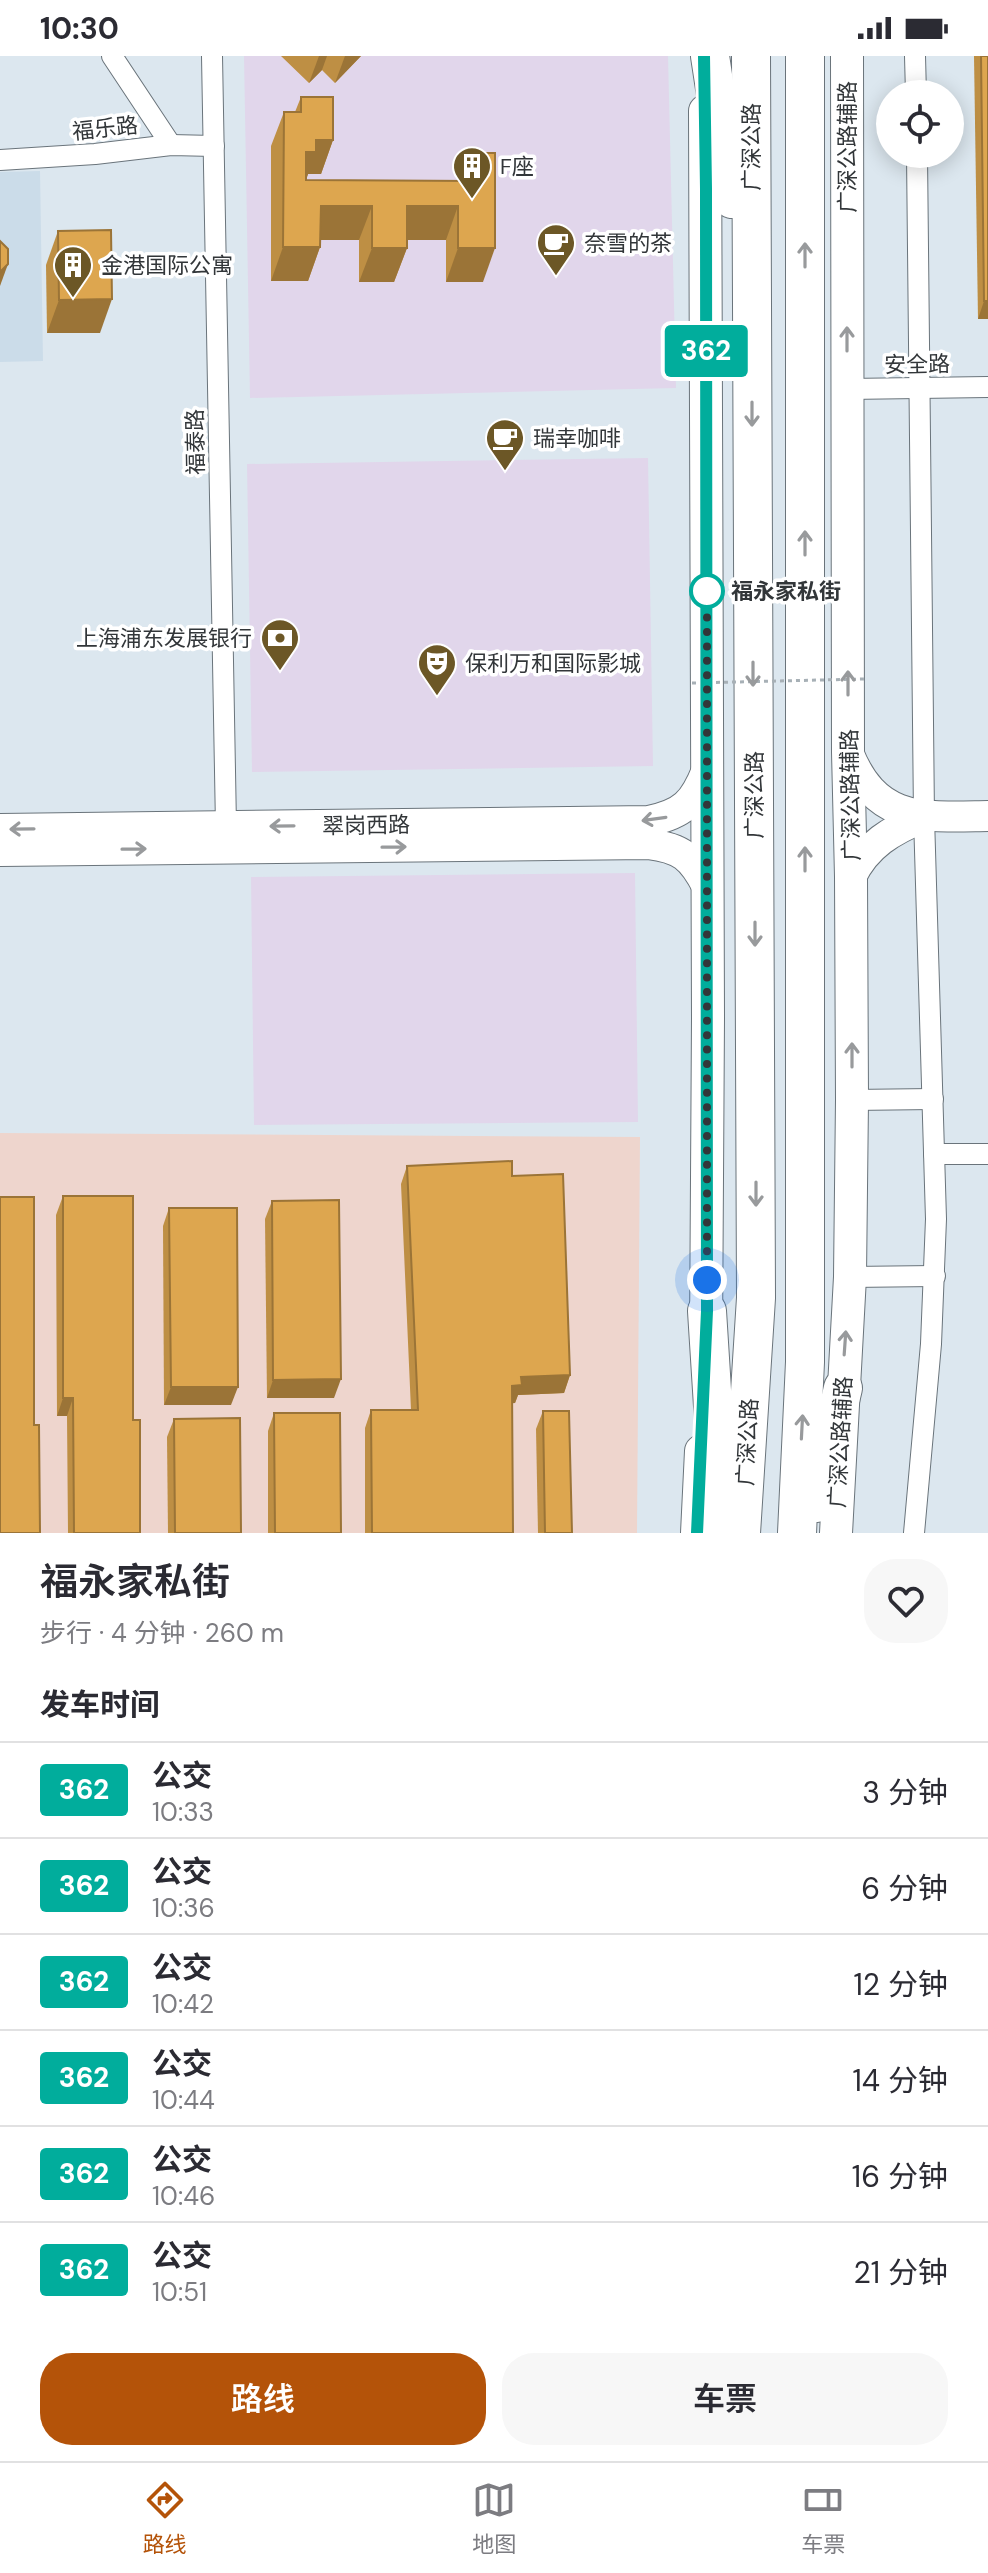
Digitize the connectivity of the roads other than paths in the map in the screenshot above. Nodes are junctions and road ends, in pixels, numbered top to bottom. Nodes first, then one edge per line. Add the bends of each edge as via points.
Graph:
1 (112, 56) edge
2 (212, 56) edge
3 (707, 56) edge
4 (751, 56) edge
5 (805, 56) edge
6 (847, 56) edge
7 (915, 56) edge
8 (916, 80) edge
9 (171, 145) junction
10 (214, 146) junction
11 (0, 160) edge
12 (917, 168) edge
13 (751, 324) junction
14 (988, 387) edge
15 (921, 388) junction
16 (848, 389) junction
17 (848, 752) junction
18 (707, 770) junction
19 (988, 816) edge
20 (924, 817) junction
21 (226, 826) junction
22 (0, 829) edge
23 (599, 833) junction
24 (0, 851) edge
25 (851, 877) junction
26 (707, 886) junction
27 (933, 1099) junction
28 (852, 1100) junction
29 (934, 1154) junction
30 (988, 1154) edge
31 (935, 1276) junction
32 (850, 1277) junction
33 (707, 1311) junction
34 (843, 1388) junction
35 (697, 1533) edge
36 (721, 1533) edge
37 (741, 1533) edge
38 (797, 1533) edge
39 (809, 1533) edge
40 (836, 1533) edge
41 (914, 1533) edge

1 - 9 street
2 - 10 street, 福泰路
3 - 13 highway
3 - 18 main road
4 - 13 highway, 广深公路
38 -> 5 highway via 805,1330
16 -> 6 main road, 广深公路辅路
7 - 8 street
9 - 10 street, 福乐路
9 - 11 street, 福乐路
10 - 21 street, 福泰路
12 - 15 street
13 -> 37 highway, 广深公路 via 756,1298
14 - 15 street, 安全路
15 - 16 street, 安全路
15 - 20 street
17 -> 16 main road, 广深公路辅路
17 - 20 main road via 872,793
17 - 25 main road, 广深公路辅路
18 -> 23 main road, 翠岗西路 via 687,806 670,817
18 - 26 main road
19 - 20 main road
20 - 25 main road via 875,845
20 - 27 street
21 -> 22 main road, 翠岗西路
23 -> 21 main road, 翠岗西路
24 -> 23 main road, 翠岗西路
23 - 26 main road, 翠岗西路 via 685,854
28 -> 25 main road, 广深公路辅路
26 - 33 main road
27 - 28 street
27 - 29 street
28 - 32 main road, 广深公路辅路
29 - 30 street
29 - 31 street
31 - 32 street
31 - 41 street
34 -> 32 main road, 广深公路辅路
33 - 35 main road
33 - 36 highway
34 - 39 highway
34 - 40 main road, 广深公路辅路

